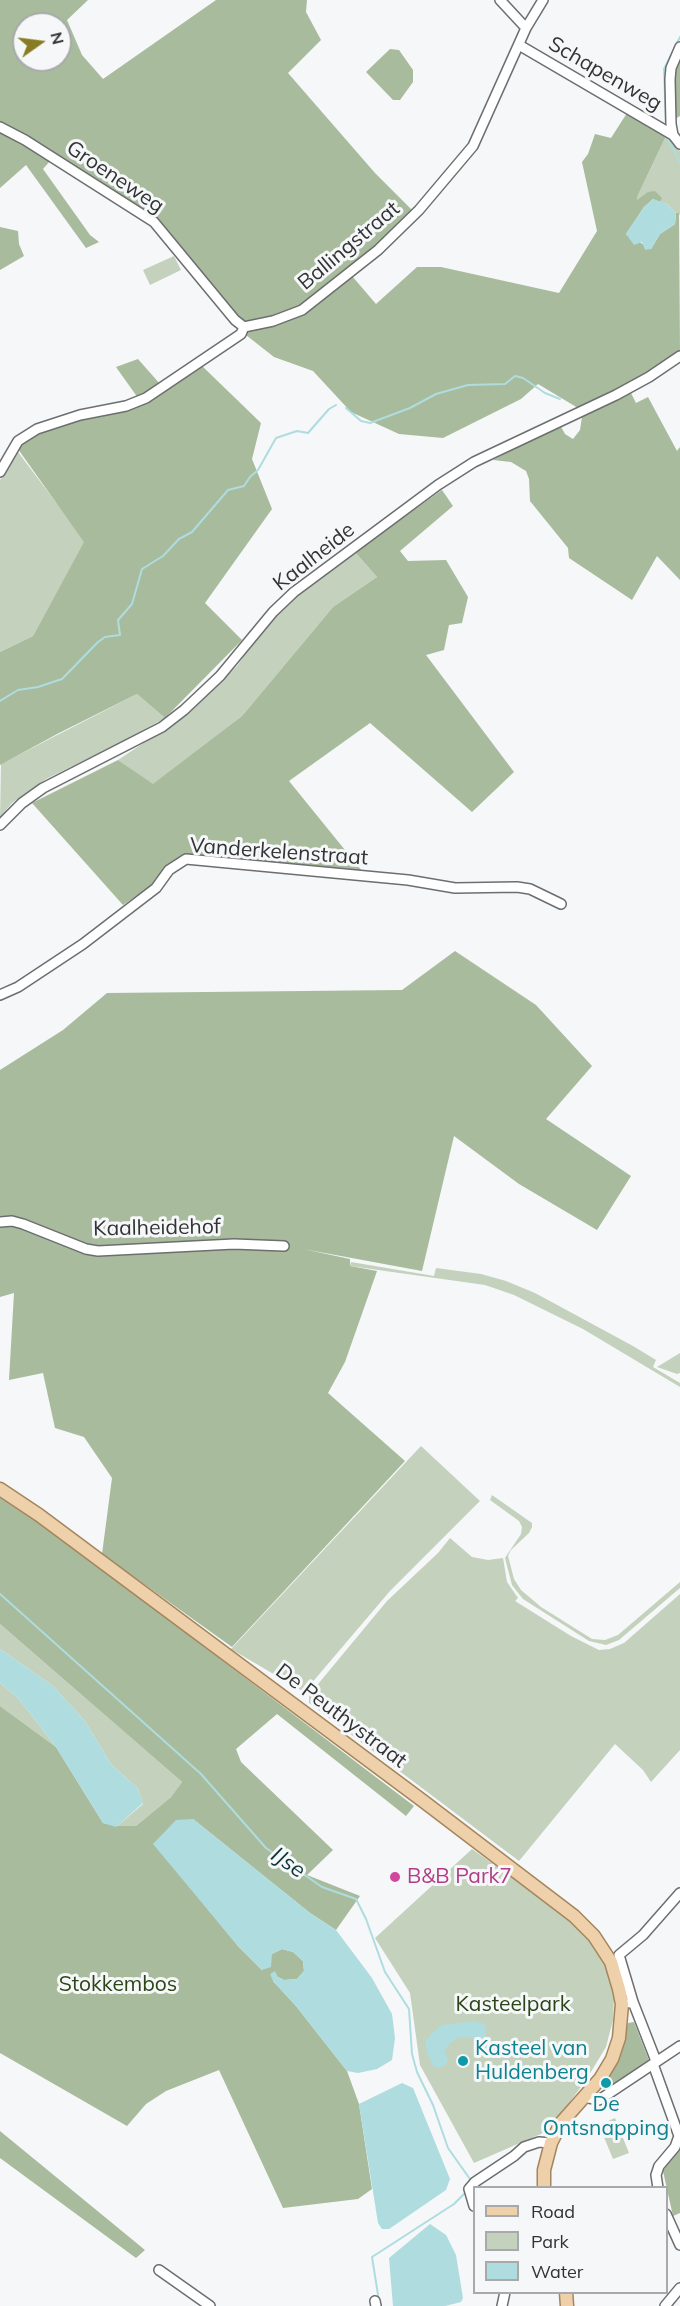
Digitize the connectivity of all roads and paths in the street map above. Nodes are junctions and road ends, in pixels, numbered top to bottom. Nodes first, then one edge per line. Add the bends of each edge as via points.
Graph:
1 (500, 0) edge
2 (543, 0) edge
3 (526, 28) junction
4 (519, 45) junction
5 (680, 47) edge
6 (0, 127) edge
7 (673, 135) junction
8 (680, 144) edge
9 (244, 327) junction
10 (680, 356) edge
11 (0, 472) edge
12 (0, 825) edge
13 (561, 904) dead end
14 (0, 995) edge
15 (0, 1222) edge
16 (284, 1246) dead end
17 (0, 1489) edge
18 (680, 1893) edge
19 (628, 2003) junction
20 (680, 2046) edge
21 (654, 2063) junction
22 (584, 2097) junction
23 (551, 2143) junction
24 (544, 2186) edge
25 (658, 2186) edge
26 (473, 2203) edge
27 (668, 2218) edge
28 (680, 2245) edge
29 (159, 2270) dead end
30 (680, 2288) edge
31 (210, 2306) edge
32 (665, 2306) edge

1 - 3 street, Schapenweg
2 - 3 street, Ballingstraat
3 - 4 street, Ballingstraat
4 - 7 street, Schapenweg
4 - 9 street, Ballingstraat via 473,146 399,231 302,310
5 - 7 street via 670,79
6 - 9 street, Groeneweg via 154,222
7 - 8 street
9 - 11 street, Ballingstraat via 241,334 146,398 37,429 18,441
10 - 12 street, Kaalheide via 649,377 474,462 438,485 294,592 220,676 184,710 162,727 43,788
13 - 14 street, Vanderkelenstraat via 517,887 455,888 186,859 169,870 156,888 83,944
15 - 16 street, Kaalheidehof via 12,1221 98,1251 234,1244
17 - 19 main road, De Peuthystraat via 574,1916 594,1936 611,1962
18 - 19 street via 643,1935 619,1954
19 - 21 street, De Peuthystraat
19 - 22 main road, De Peuthystraat via 612,2059
20 - 21 street
21 - 22 street via 599,2100
21 - 25 street, De Peuthystraat via 679,2136 659,2166
22 - 23 main road, De Peuthystraat via 561,2122
23 - 24 main road, De Peuthystraat
23 - 26 street via 524,2147 473,2183 469,2189
27 - 28 street
29 - 31 street
30 - 32 street

